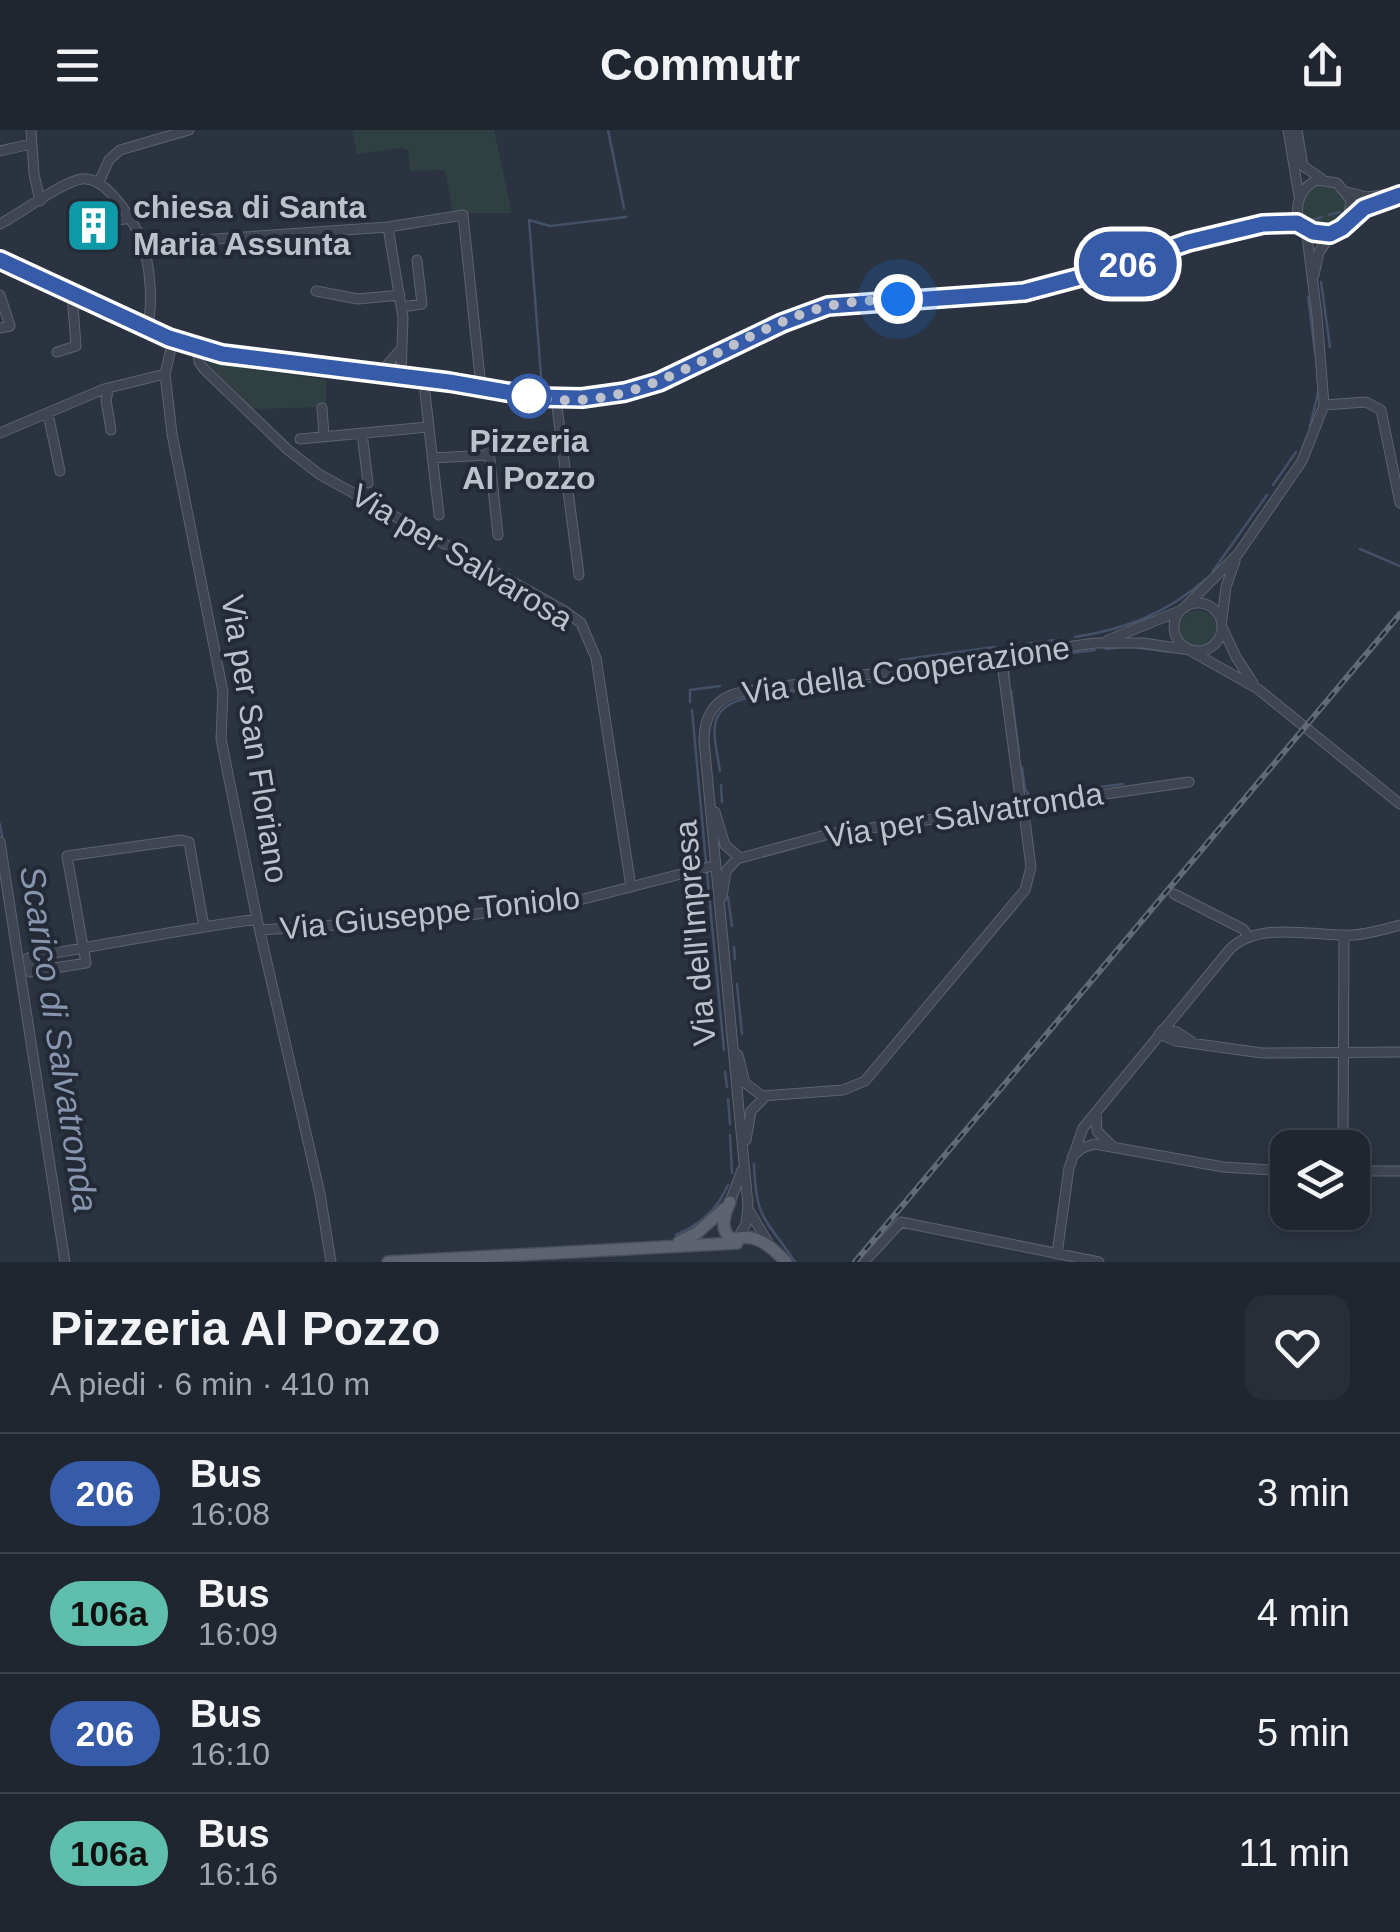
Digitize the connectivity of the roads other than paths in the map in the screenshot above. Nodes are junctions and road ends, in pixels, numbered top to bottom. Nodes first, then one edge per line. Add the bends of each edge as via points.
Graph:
1 (30, 130) edge
2 (189, 130) edge
3 (1288, 130) edge
4 (1297, 130) edge
5 (32, 144) junction
6 (0, 151) edge
7 (1325, 180) junction
8 (99, 182) junction
9 (1347, 192) junction
10 (1400, 193) edge
11 (1298, 199) junction
12 (40, 201) junction
13 (125, 219) dead end
14 (1348, 221) junction
15 (109, 222) dead end
16 (0, 224) edge
17 (1263, 224) junction
18 (1304, 226) junction
19 (388, 228) junction
20 (1334, 232) junction
21 (143, 244) junction
22 (0, 260) edge
23 (417, 260) dead end
24 (1314, 282) junction
25 (316, 291) dead end
26 (72, 293) junction
27 (0, 295) edge
28 (400, 295) junction
29 (402, 307) junction
30 (0, 328) edge
31 (146, 328) junction
32 (173, 340) junction
33 (198, 348) junction
34 (402, 348) junction
35 (57, 352) dead end
36 (164, 374) junction
37 (386, 374) junction
38 (401, 375) junction
39 (428, 379) junction
40 (481, 387) junction
41 (110, 388) junction
42 (556, 399) junction
43 (1324, 406) junction
44 (322, 408) dead end
45 (48, 414) junction
46 (428, 426) junction
47 (112, 430) dead end
48 (0, 433) edge
49 (362, 433) junction
50 (324, 436) junction
51 (300, 440) dead end
52 (432, 458) junction
53 (60, 471) dead end
54 (368, 483) dead end
55 (1400, 503) edge
56 (438, 514) dead end
57 (498, 535) dead end
58 (1238, 554) junction
59 (578, 575) dead end
60 (1182, 610) junction
61 (1222, 626) junction
62 (1096, 642) junction
63 (1190, 650) junction
64 (1001, 656) junction
65 (1258, 688) junction
66 (718, 701) joint
67 (1189, 782) dead end
68 (709, 795) junction
69 (1400, 804) edge
70 (1022, 805) junction
71 (0, 842) edge
72 (736, 858) junction
73 (715, 863) junction
74 (631, 887) junction
75 (1174, 894) dead end
76 (719, 907) junction
77 (257, 919) junction
78 (1226, 922) junction
79 (1400, 925) edge
80 (204, 926) junction
81 (260, 930) junction
82 (1344, 935) junction
83 (1248, 936) junction
84 (1233, 946) junction
85 (83, 948) junction
86 (1184, 1004) junction
87 (1160, 1032) junction
88 (732, 1040) junction
89 (1190, 1040) junction
90 (1400, 1052) edge
91 (1344, 1054) junction
92 (766, 1096) junction
93 (1098, 1107) junction
94 (1343, 1130) edge
95 (1080, 1133) junction
96 (1097, 1140) junction
97 (1070, 1159) junction
98 (743, 1162) junction
99 (1270, 1169) edge
100 (1370, 1171) edge
101 (1400, 1172) edge
102 (730, 1202) junction
103 (748, 1205) junction
104 (734, 1239) junction
105 (673, 1244) junction
106 (771, 1248) junction
107 (1057, 1254) junction
108 (568, 1257) edge
109 (65, 1262) edge
110 (331, 1262) edge
111 (388, 1262) edge
112 (786, 1262) edge
113 (864, 1262) edge
114 (1099, 1262) edge

1 - 5 street
2 - 8 street via 118,151
3 - 11 street
4 - 7 street via 1302,164
5 - 6 street
5 - 12 street
7 - 9 street
7 - 11 street via 1309,184
8 - 12 street via 78,180
8 - 21 street via 116,197
9 - 10 street
9 - 14 street
10 - 14 street
11 - 17 street via 1284,216
11 - 18 street
12 - 16 street
13 - 15 street
14 - 20 street
17 - 18 street
17 - 42 street via 1024,292 828,306 659,382 609,396
18 - 20 street via 1317,234
18 - 24 street, Via della Cooperazione
19 - 21 street
19 - 28 street
19 - 40 street via 463,214
20 - 24 street, Via della Cooperazione via 1318,252
21 - 31 street
22 - 26 street
23 - 29 street via 422,304
24 - 43 street, Via della Cooperazione
25 - 28 street via 362,299
26 - 31 street
26 - 35 street via 76,346
27 - 30 street via 10,324
28 - 29 street
29 - 34 street
31 - 32 street
32 - 33 street
32 - 36 street, Via per San Floriano
33 - 37 street
33 - 74 street, Via per Salvarosa via 199,362 212,376 320,474 581,623 596,658
34 - 37 street
34 - 38 street
36 - 41 street
36 - 77 street, Via per San Floriano via 223,692 220,738
37 - 38 street
38 - 39 street
39 - 40 street
39 - 46 street
40 - 42 street
41 - 45 street
41 - 47 street
42 - 59 street
43 - 55 street via 1366,402 1381,410
43 - 58 street, Via della Cooperazione via 1302,462
44 - 50 street
45 - 48 street
45 - 53 street
46 - 49 street
46 - 52 street
49 - 50 street
49 - 54 street
50 - 51 street
52 - 56 street
52 - 57 street via 489,453
58 - 60 street, Via della Cooperazione
58 - 61 street, Via della Cooperazione
60 - 61 street via 1206,605
60 - 62 street, Via della Cooperazione
60 - 63 street via 1174,631
61 - 63 street via 1211,647
61 - 65 street
62 - 63 street, Via della Cooperazione
62 - 64 street, Via della Cooperazione
63 - 65 street
64 - 66 street, Via della Cooperazione via 741,692
64 - 70 street
65 - 69 street
66 - 68 street, Via dell'Impresa via 704,731
67 - 70 street, Via per Salvatronda
68 - 72 street via 724,843
68 - 73 street, Via dell'Impresa
70 - 72 street, Via per Salvatronda via 842,831
70 - 92 street via 1031,864 1025,890 868,1078 843,1090
71 - 109 street
72 - 73 street, Via per Salvatronda
72 - 76 street
73 - 74 street, Via Giuseppe Toniolo
73 - 76 street, Via dell'Impresa
74 - 81 street, Via Giuseppe Toniolo via 488,914
75 - 78 street
76 - 88 street, Via dell'Impresa
77 - 80 street
77 - 81 street, Via per San Floriano
78 - 83 street
78 - 84 street
79 - 82 street
80 - 85 street
80 - 85 street via 189,842 67,856
81 - 110 street, Via per San Floriano
82 - 83 street
82 - 91 street
83 - 84 street
84 - 86 street
85 - 85 street via 28,958 30,972 86,962
86 - 87 street
86 - 89 street via 1180,1020
87 - 89 street via 1174,1041
87 - 93 street
88 - 92 street via 745,1083
88 - 98 street, Via dell'Impresa
89 - 91 street via 1262,1053
90 - 91 street
91 - 94 street
92 - 98 street via 750,1113
93 - 95 street
93 - 96 street
95 - 96 street
95 - 97 street
96 - 97 street
96 - 99 street via 1223,1167
97 - 107 street
98 - 102 street, Via dell'Impresa
98 - 103 street, Via dell'Impresa
100 - 101 street
102 - 104 main road via 723,1222
102 - 105 main road via 702,1230
103 - 104 street, Via dell'Impresa via 747,1222
103 - 106 street, Via dell'Impresa
104 - 105 main road
104 - 106 main road
105 - 108 main road
106 - 112 main road
107 - 113 street via 900,1222
107 - 114 street
108 - 111 main road

